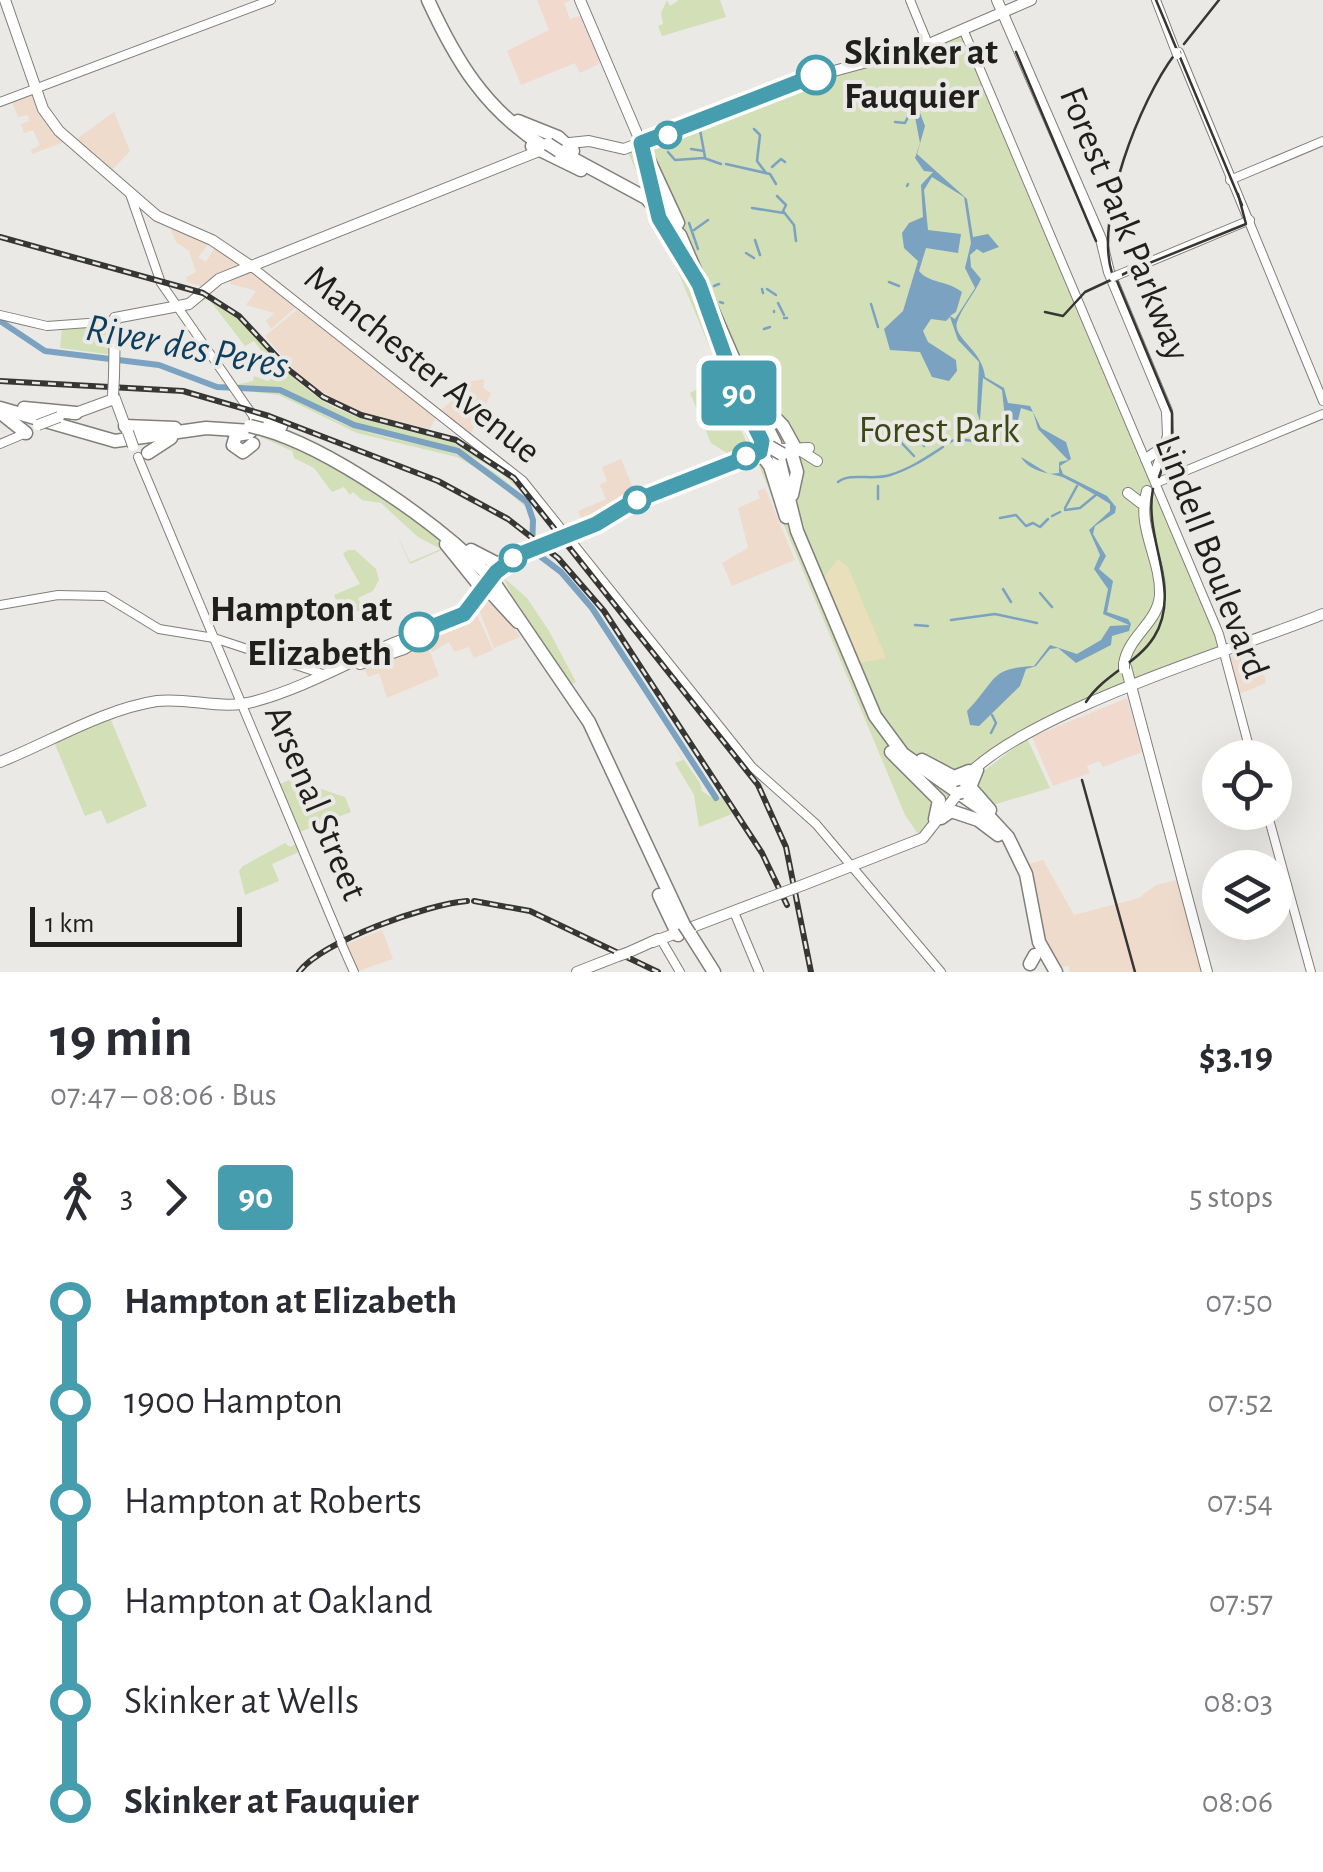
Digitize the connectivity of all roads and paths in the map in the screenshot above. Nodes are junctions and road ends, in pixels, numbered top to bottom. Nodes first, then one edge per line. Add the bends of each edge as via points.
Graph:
1 (5, 0) edge
2 (271, 0) edge
3 (429, 0) edge
4 (580, 0) edge
5 (910, 0) edge
6 (996, 0) edge
7 (1031, 0) edge
8 (1156, 0) edge
9 (1002, 12) junction
10 (438, 22) junction
11 (964, 28) junction
12 (928, 44) junction
13 (460, 66) junction
14 (36, 90) junction
15 (478, 91) junction
16 (0, 102) edge
17 (510, 119) junction
18 (1323, 140) edge
19 (630, 144) junction
20 (556, 148) junction
21 (1231, 180) junction
22 (129, 191) junction
23 (1249, 220) junction
24 (688, 249) junction
25 (258, 268) junction
26 (1113, 277) junction
27 (699, 284) junction
28 (178, 308) junction
29 (0, 314) edge
30 (112, 318) junction
31 (728, 356) junction
32 (743, 380) junction
33 (114, 397) junction
34 (1323, 401) edge
35 (76, 413) joint
36 (1323, 414) edge
37 (58, 417) junction
38 (18, 420) edge
39 (178, 428) junction
40 (206, 428) junction
41 (126, 429) junction
42 (253, 436) junction
43 (0, 442) edge
44 (1165, 443) junction
45 (779, 451) junction
46 (140, 452) junction
47 (1146, 459) junction
48 (1148, 485) junction
49 (766, 486) dead end
50 (794, 522) junction
51 (435, 530) junction
52 (799, 548) junction
53 (488, 581) junction
54 (0, 605) edge
55 (1323, 615) edge
56 (218, 642) junction
57 (1225, 654) junction
58 (1125, 666) junction
59 (312, 675) junction
60 (1130, 692) junction
61 (242, 704) junction
62 (882, 732) junction
63 (1247, 740) edge
64 (0, 762) edge
65 (973, 771) junction
66 (932, 793) junction
67 (955, 793) junction
68 (982, 799) junction
69 (938, 819) junction
70 (1272, 830) edge
71 (1009, 842) junction
72 (852, 866) junction
73 (1026, 895) junction
74 (734, 912) junction
75 (680, 931) junction
76 (1035, 957) junction
77 (709, 970) edge
78 (354, 972) edge
79 (577, 972) edge
80 (680, 972) edge
81 (759, 972) edge
82 (941, 972) edge
83 (1056, 972) edge
84 (1206, 972) edge
85 (1310, 972) edge

1 - 14 main road, Manchester Avenue
2 - 14 main road
3 - 10 highway
3 - 13 highway
4 - 19 main road
5 - 12 main road
6 - 9 main road, Forest Park Parkway
7 - 9 main road
8 - 21 main road
9 - 11 main road
9 - 26 main road, Forest Park Parkway
10 - 13 highway
10 - 17 highway via 468,72
11 - 12 main road
11 - 47 main road, Lindell Boulevard
12 - 19 main road via 812,76
13 - 15 highway
14 - 16 main road
14 - 22 main road, Manchester Avenue via 59,131
15 - 17 highway
15 - 20 highway via 525,140
17 - 20 highway
18 - 21 main road
19 - 20 main road via 591,141
19 - 24 highway
19 - 27 highway, bridge via 659,218
20 - 24 highway via 665,214
20 - 25 main road
20 - 27 highway via 658,213
21 - 23 main road
22 - 25 main road, Manchester Avenue via 160,218
22 - 28 main road via 159,279
23 - 26 main road
23 - 34 main road
24 - 32 highway
25 - 28 main road
25 - 72 main road, Manchester Avenue via 523,481 755,770 812,819
26 - 44 main road, Forest Park Parkway via 1164,408
26 - 48 main road, Forest Park Parkway via 1167,411 1168,436
27 - 31 highway
28 - 30 main road
28 - 42 main road via 245,402
29 - 30 main road via 63,322
30 - 33 main road, Arsenal Street, bridge
31 - 45 highway via 742,401
31 - 52 highway via 773,448
32 - 45 highway via 783,426
32 - 50 highway via 776,446
33 - 35 main road
33 - 41 main road, Arsenal Street
35 - 37 highway
36 - 48 main road
37 - 38 highway
37 - 38 main road, bridge
38 - 39 highway via 112,436
38 - 40 highway via 115,441
38 - 43 main road
39 - 41 highway
39 - 42 highway via 220,424
40 - 42 highway
40 - 46 highway
41 - 46 main road, Arsenal Street, bridge
42 - 51 highway via 310,453
42 - 51 highway via 303,444
44 - 47 main road
44 - 48 main road, Forest Park Parkway
45 - 49 highway
45 - 50 highway via 796,467
45 - 52 highway
45 - 53 main road, bridge via 736,460 622,506 522,553
46 - 56 main road, Arsenal Street
47 - 48 main road, Lindell Boulevard
48 - 57 main road, Lindell Boulevard
48 - 58 main road via 1161,599
48 - 58 main road via 1142,509 1160,595 1129,646
50 - 62 highway
51 - 53 highway
52 - 62 highway
53 - 59 main road via 440,627 393,654
53 - 75 highway via 566,688
54 - 56 main road via 102,595 157,628
55 - 57 main road
56 - 59 main road
56 - 61 main road, Arsenal Street
57 - 60 main road
57 - 60 main road
57 - 63 main road, Lindell Boulevard
58 - 60 main road
59 - 61 main road
60 - 65 main road via 1013,738
60 - 84 main road
61 - 64 main road via 140,705
61 - 78 main road, Arsenal Street
62 - 66 highway via 897,760
62 - 67 highway
62 - 71 highway via 905,761 984,816
65 - 67 highway via 959,777
65 - 68 highway via 970,784
66 - 67 highway
66 - 69 highway via 940,805
67 - 68 highway
67 - 69 highway via 952,810
67 - 71 highway
68 - 71 highway
69 - 72 main road via 930,833
70 - 85 main road
71 - 73 highway
71 - 76 highway via 1026,874
72 - 74 main road, bridge
72 - 82 main road, Manchester Avenue
73 - 76 highway
73 - 83 highway via 1035,943
74 - 75 main road
74 - 81 main road
75 - 77 highway
75 - 79 main road
75 - 80 main road
76 - 83 highway

